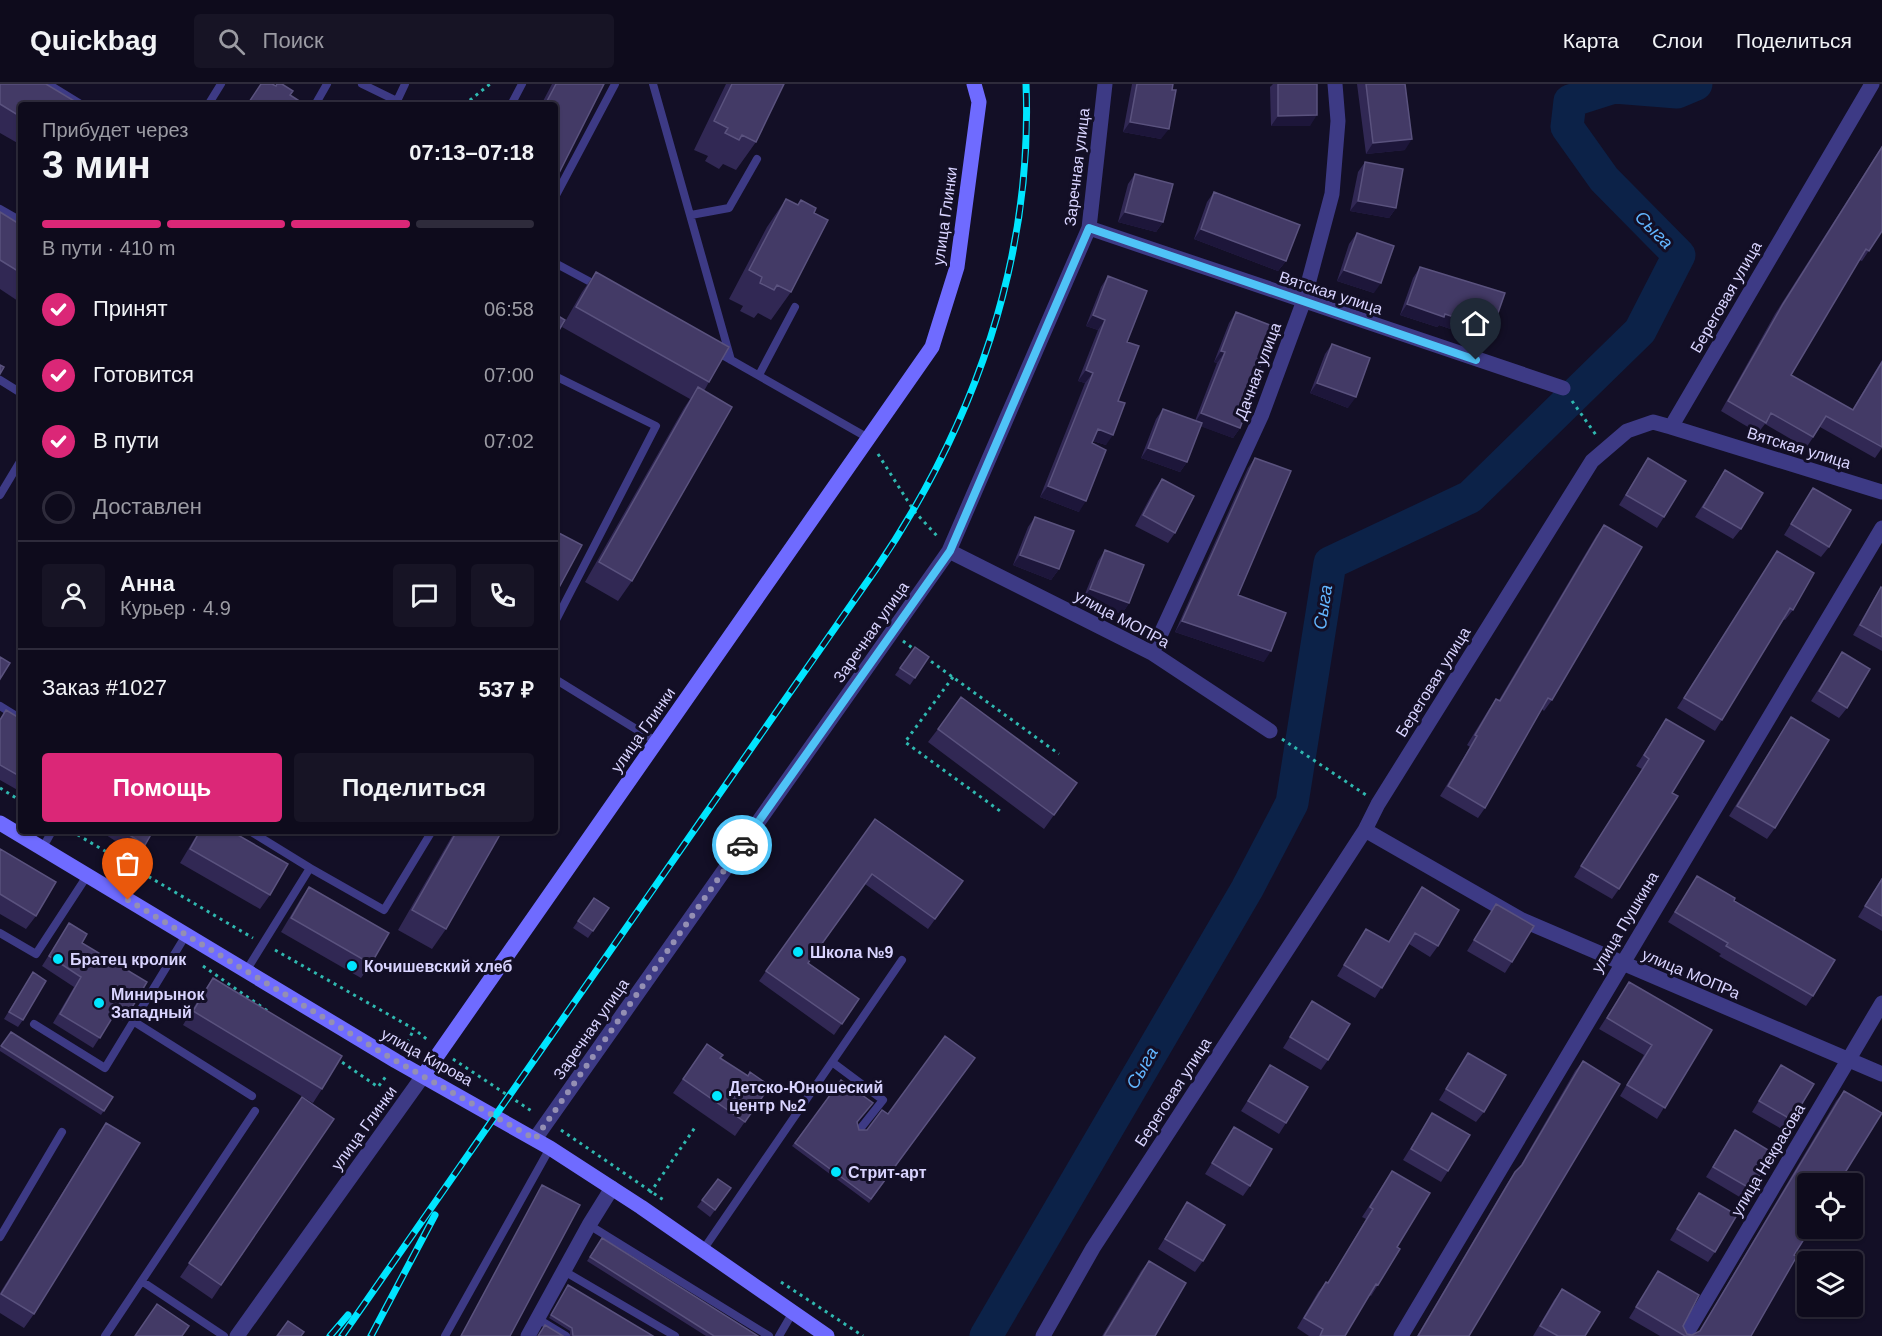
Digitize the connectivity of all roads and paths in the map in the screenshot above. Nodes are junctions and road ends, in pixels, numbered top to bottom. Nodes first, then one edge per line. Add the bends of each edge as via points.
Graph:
1 (48, 84) edge
2 (221, 84) edge
3 (327, 84) edge
4 (362, 84) edge
5 (405, 84) edge
6 (490, 84) edge
7 (522, 84) edge
8 (615, 84) edge
9 (653, 84) edge
10 (974, 84) edge
11 (1105, 84) edge
12 (1335, 84) edge
13 (1872, 84) edge
14 (77, 102) edge
15 (210, 102) edge
16 (317, 102) edge
17 (468, 102) edge
18 (513, 102) edge
19 (757, 159) edge
20 (558, 191) edge
21 (0, 209) edge
22 (691, 215) junction
23 (18, 219) edge
24 (1089, 228) junction
25 (558, 265) edge
26 (607, 292) edge
27 (1303, 303) junction
28 (795, 308) edge
29 (711, 348) edge
30 (731, 360) junction
31 (759, 375) junction
32 (558, 377) edge
33 (0, 380) edge
34 (1563, 388) joint
35 (18, 391) edge
36 (1671, 428) junction
37 (870, 439) junction
38 (1606, 449) junction
39 (18, 465) edge
40 (1882, 492) edge
41 (0, 495) edge
42 (1882, 528) edge
43 (950, 551) junction
44 (558, 616) edge
45 (892, 633) junction
46 (1152, 653) junction
47 (953, 677) junction
48 (558, 681) edge
49 (0, 706) edge
50 (18, 717) edge
51 (1270, 731) dead end
52 (1286, 741) dead end
53 (657, 742) junction
54 (1059, 754) dead end
55 (0, 788) edge
56 (18, 799) edge
57 (1378, 804) junction
58 (1000, 811) dead end
59 (0, 823) edge
60 (1365, 830) junction
61 (50, 834) edge
62 (76, 834) edge
63 (255, 834) edge
64 (430, 834) edge
65 (42, 849) junction
66 (310, 868) junction
67 (87, 876) junction
68 (0, 933) edge
69 (182, 942) junction
70 (263, 944) junction
71 (902, 960) dead end
72 (1621, 964) junction
73 (246, 971) junction
74 (1882, 1003) edge
75 (273, 1015) edge
76 (134, 1021) junction
77 (34, 1024) dead end
78 (403, 1051) dead end
79 (330, 1054) edge
80 (1848, 1060) junction
81 (832, 1062) junction
82 (390, 1071) dead end
83 (1882, 1074) edge
84 (423, 1076) junction
85 (252, 1095) dead end
86 (255, 1111) dead end
87 (696, 1126) dead end
88 (860, 1129) edge
89 (63, 1132) dead end
90 (535, 1139) junction
91 (550, 1148) junction
92 (612, 1188) junction
93 (641, 1207) junction
94 (589, 1225) junction
95 (0, 1237) edge
96 (703, 1250) junction
97 (564, 1271) junction
98 (143, 1282) junction
99 (792, 1312) junction
100 (538, 1319) junction
101 (105, 1336) edge
102 (224, 1336) edge
103 (237, 1336) edge
104 (445, 1336) edge
105 (528, 1336) edge
106 (566, 1336) edge
107 (675, 1336) edge
108 (769, 1336) edge
109 (779, 1336) edge
110 (827, 1336) edge
111 (1043, 1336) edge
112 (1401, 1336) edge
113 (1685, 1336) edge

1 - 14 lane
2 - 15 lane
3 - 16 lane
4 - 5 lane via 397,101
6 - 17 path
7 - 18 lane
8 - 20 lane
9 - 22 lane
10 - 37 main road, улица Глинки via 979,102 957,267 932,346
11 - 24 street, Заречная улица
12 - 27 street, Дачная улица via 1338,121 1332,194
13 - 36 street, Береговая улица
19 - 22 lane via 729,208
21 - 23 lane
22 - 30 lane
24 - 27 street, Вятская улица
24 - 43 street, Заречная улица
25 - 26 lane
27 - 34 street, Вятская улица
27 - 46 street, Дачная улица via 1262,414
28 - 31 lane
29 - 30 lane
30 - 31 lane
31 - 37 lane
32 - 44 lane via 656,426
33 - 35 lane
34 - 38 path
36 - 38 street, Береговая улица via 1653,422 1627,431
36 - 40 street, Вятская улица
37 - 43 path via 914,511
37 - 53 main road, улица Глинки
38 - 57 street, Береговая улица via 1592,461
39 - 41 lane
42 - 72 street, улица Пушкина
43 - 45 street, Заречная улица
43 - 46 street, улица МОПРа
45 - 47 path
45 - 90 street, Заречная улица
46 - 51 street, улица МОПРа
47 - 54 path
47 - 58 path via 905,742
48 - 53 lane
49 - 50 lane
52 - 57 path
53 - 84 main road, улица Глинки
55 - 56 path
57 - 60 street, Береговая улица
59 - 65 main road, улица Кирова
60 - 72 street, улица МОПРа via 1522,920
60 - 111 street, Береговая улица via 1093,1248
61 - 65 lane
62 - 70 path
63 - 66 lane
64 - 66 lane via 384,910
65 - 67 main road, улица Кирова
66 - 70 lane
67 - 68 lane via 36,954
67 - 69 main road, улица Кирова
69 - 73 main road, улица Кирова
69 - 75 path
69 - 76 lane
70 - 73 lane
70 - 78 path via 414,1029
71 - 81 lane
72 - 80 street, улица МОПРа
72 - 112 street, улица Пушкина
73 - 84 main road, улица Кирова
74 - 80 street, улица Некрасова
76 - 77 lane via 105,1068
76 - 85 lane
79 - 82 path via 378,1087
80 - 83 street, улица МОПРа
80 - 113 street, улица Некрасова
81 - 88 lane via 883,1100
81 - 96 lane
84 - 90 main road, улица Кирова
84 - 103 street, улица Глинки
86 - 98 lane
87 - 93 path
89 - 95 lane
90 - 91 main road, улица Кирова
91 - 92 main road, улица Кирова
91 - 104 lane
92 - 93 main road, улица Кирова
92 - 94 street
93 - 96 main road, улица Кирова
94 - 97 street
94 - 108 lane
96 - 99 main road, улица Кирова
97 - 100 street
97 - 107 lane
98 - 101 lane
98 - 102 lane
99 - 109 lane
99 - 110 main road, улица Кирова
100 - 105 street
100 - 106 lane

